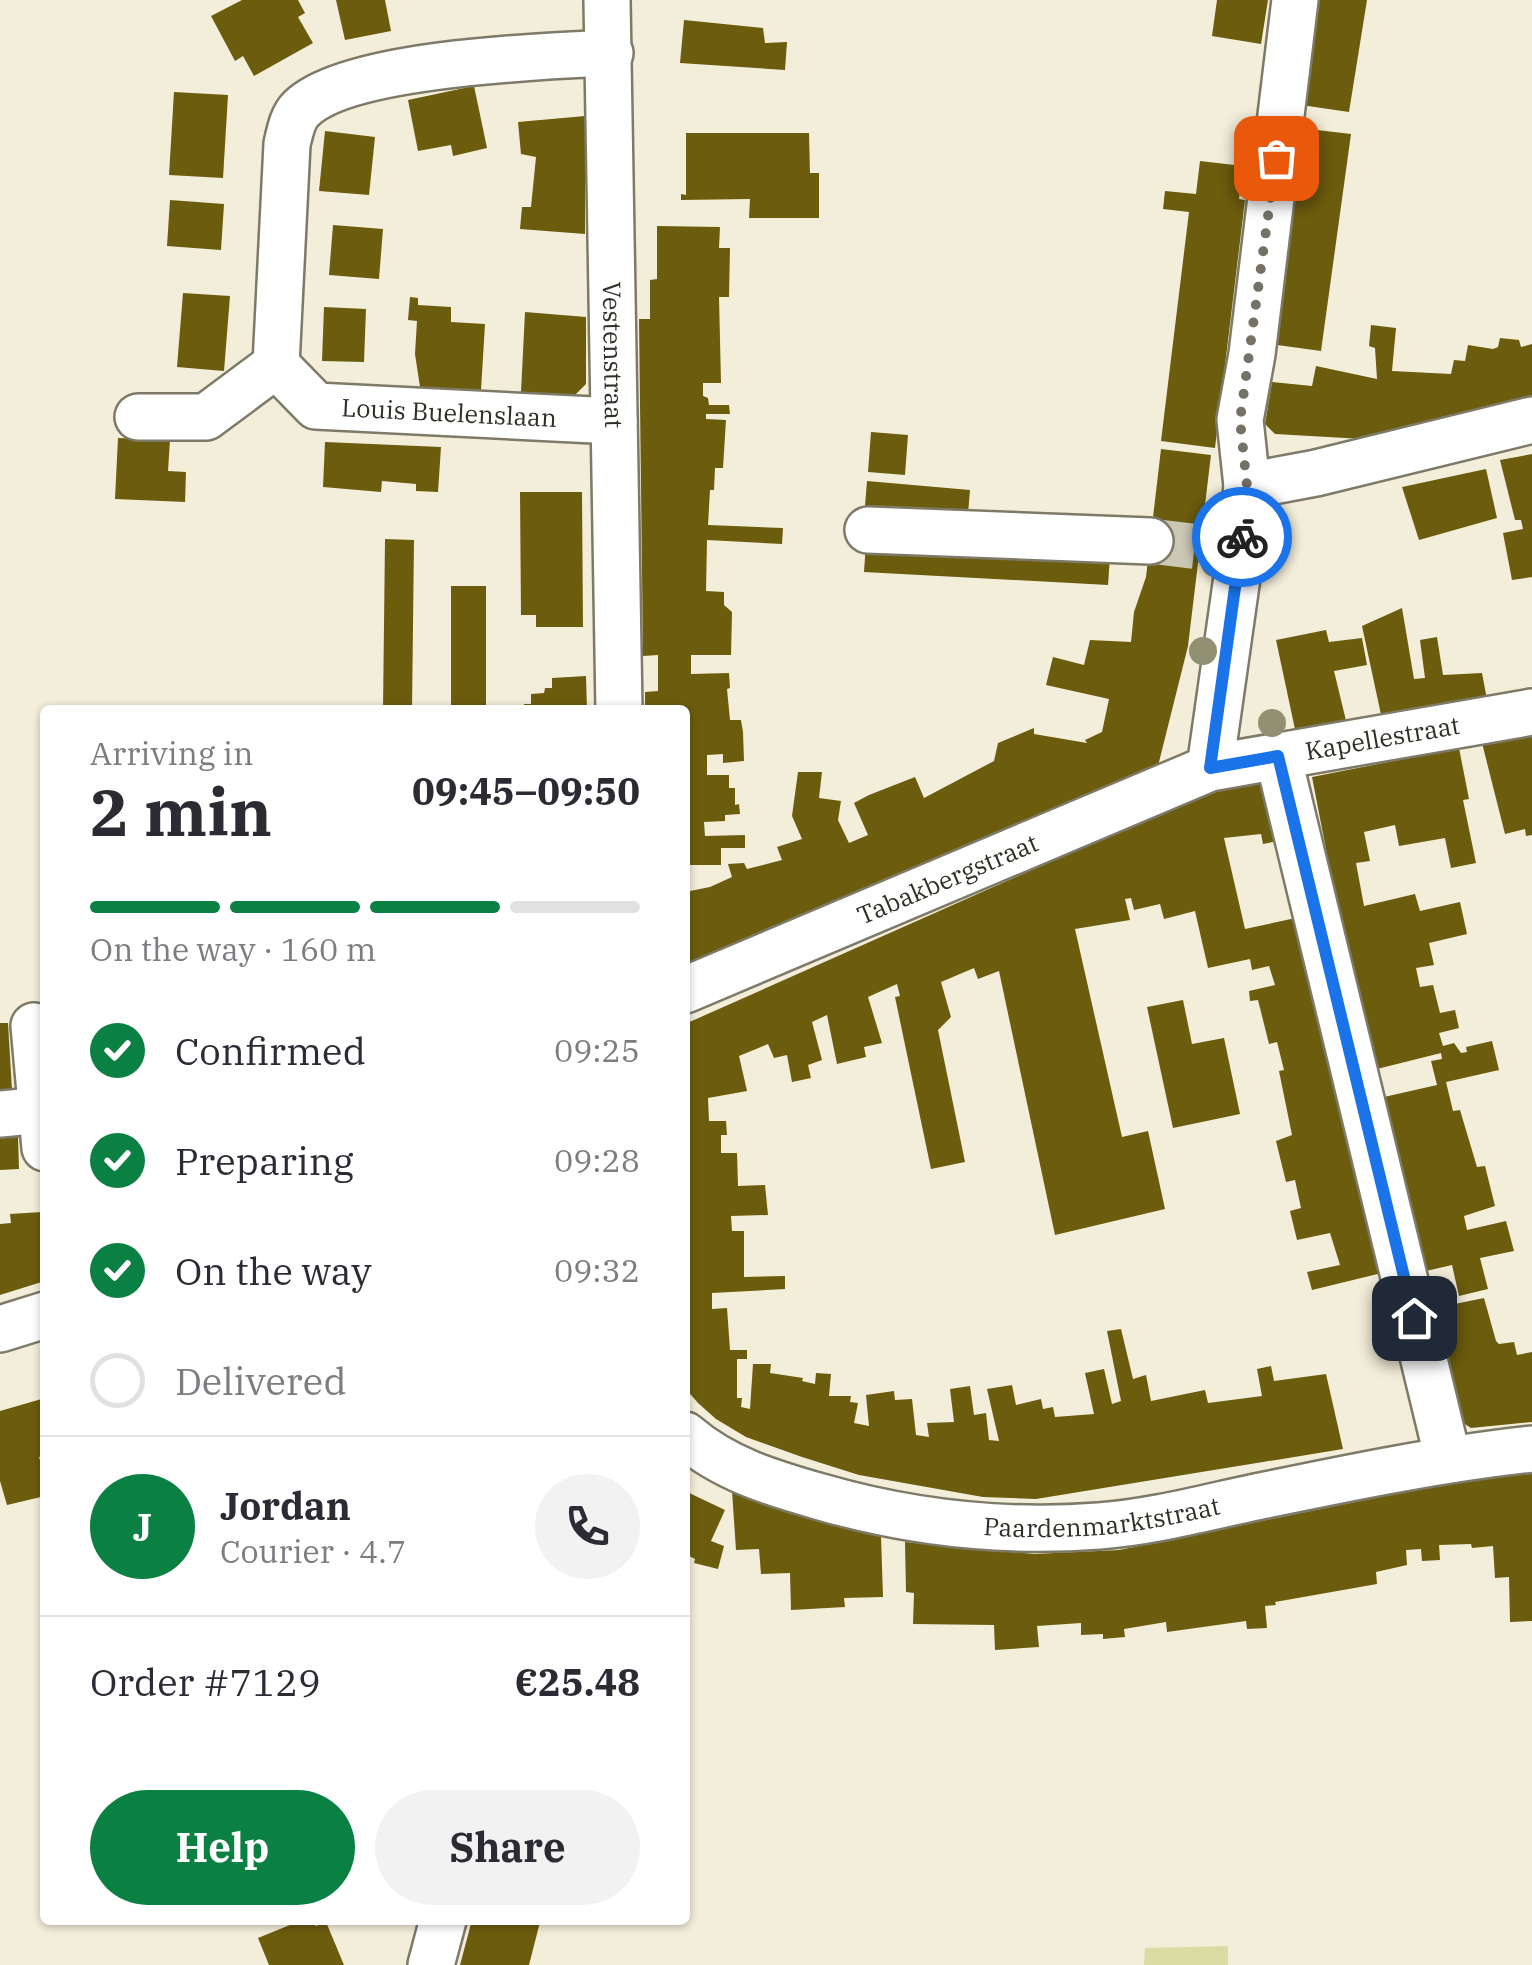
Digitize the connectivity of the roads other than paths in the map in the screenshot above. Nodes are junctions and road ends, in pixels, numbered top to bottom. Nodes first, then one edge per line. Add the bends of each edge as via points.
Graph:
1 (607, 0) edge
2 (1296, 0) edge
3 (610, 53) junction
4 (276, 365) junction
5 (138, 417) dead end
6 (1532, 420) edge
7 (614, 421) junction
8 (1247, 486) junction
9 (868, 530) dead end
10 (1150, 540) tunnel mouth
11 (620, 705) edge
12 (1532, 712) edge
13 (1278, 756) junction
14 (1210, 768) junction
15 (690, 988) edge
16 (34, 1026) dead end
17 (29, 1124) edge
18 (40, 1316) edge
19 (0, 1328) edge
20 (690, 1439) edge
21 (1532, 1449) edge
22 (1448, 1460) junction
23 (442, 1925) edge
24 (431, 1965) edge

1 - 3 street, Vestenstraat
2 - 8 street via 1240,420
3 - 4 street via 419,70 352,84 302,108 286,144
3 - 7 street, Vestenstraat
4 - 5 street via 206,418
4 - 7 street, Louis Buelenslaan via 316,406
6 - 8 street
7 - 11 street, Vestenstraat
8 - 14 street via 1220,551
9 - 10 street
12 - 13 street, Kapellestraat
13 - 14 street, Kapellestraat
13 - 22 street
14 - 15 street, Tabakbergstraat
16 - 17 street
18 - 19 street
20 - 22 street, Paardenmarktstraat via 759,1480 952,1525 1100,1526
21 - 22 street, Paardenmarktstraat
23 - 24 street

